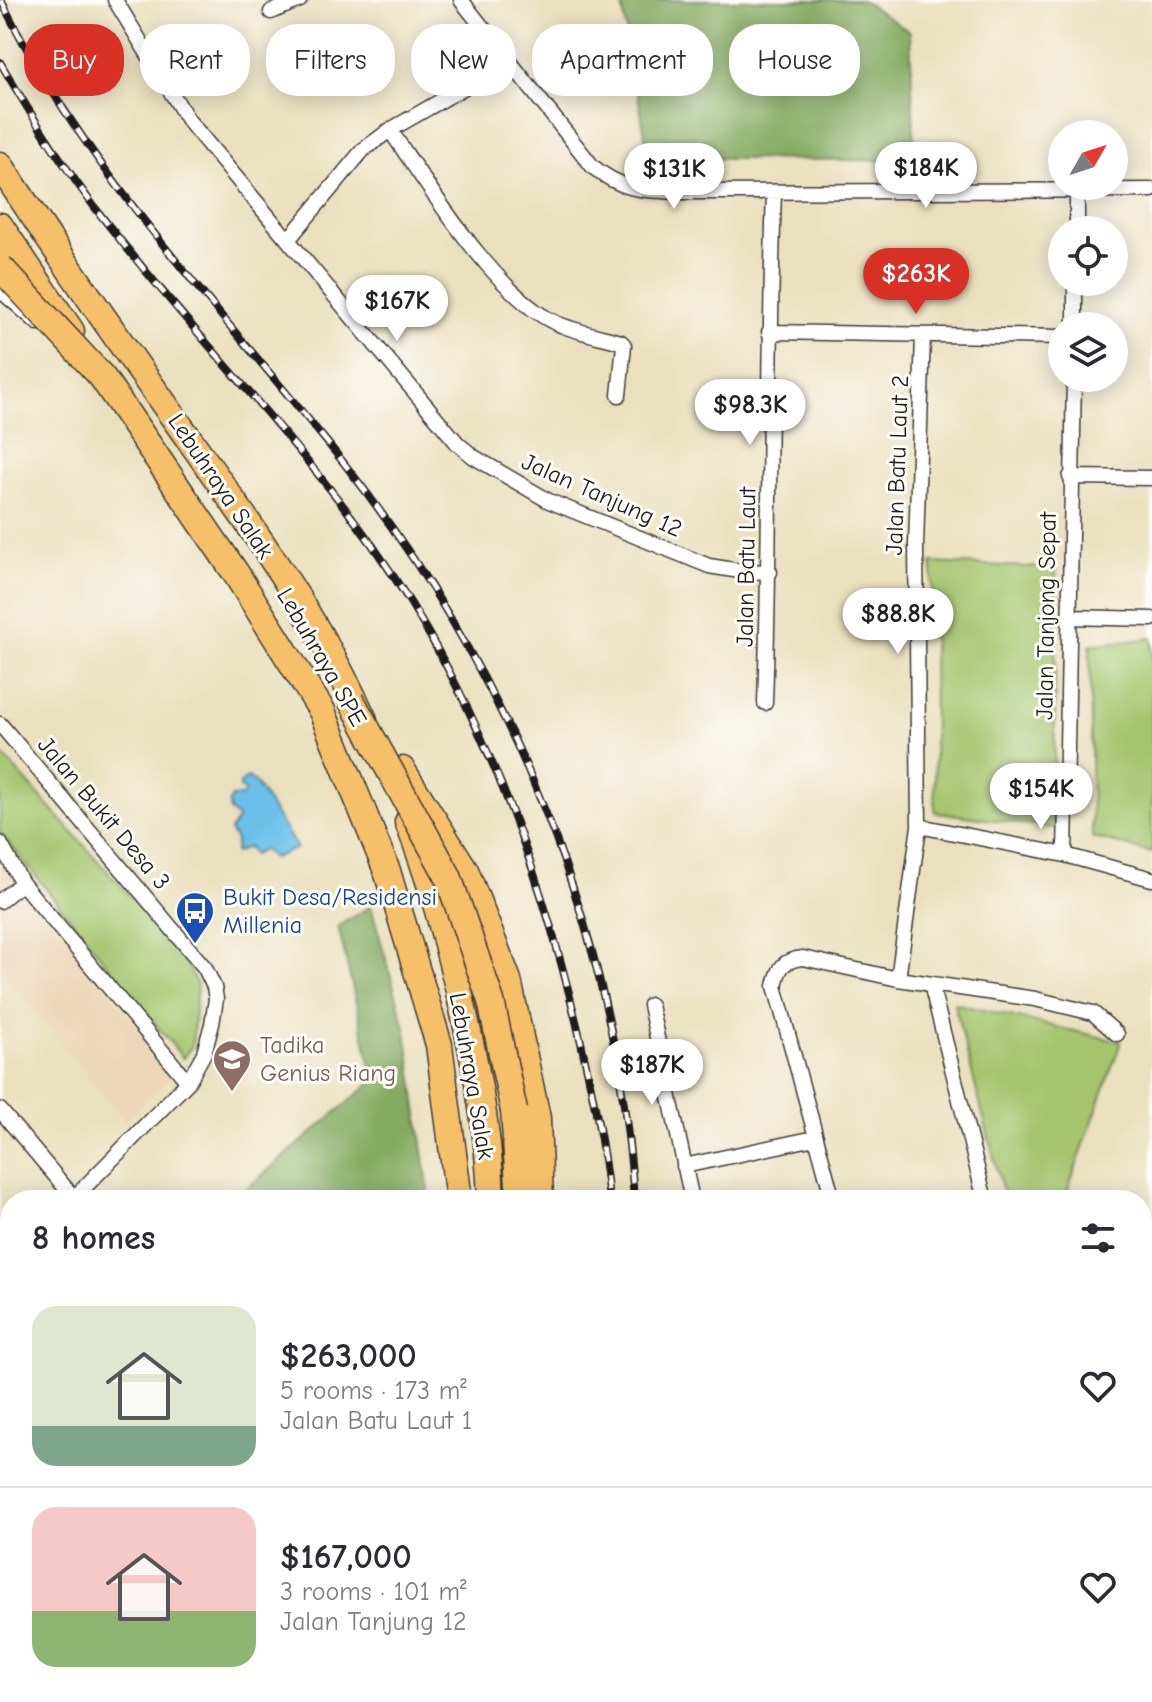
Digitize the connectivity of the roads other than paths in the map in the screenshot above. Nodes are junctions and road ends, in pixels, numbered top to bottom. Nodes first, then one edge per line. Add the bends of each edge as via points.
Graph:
1 (115, 0) edge
2 (300, 0) edge
3 (461, 0) edge
4 (271, 12) dead end
5 (480, 24) edge
6 (516, 69) edge
7 (449, 96) edge
8 (390, 130) junction
9 (0, 165) edge
10 (0, 183) edge
11 (1048, 189) edge
12 (1128, 190) edge
13 (1152, 190) edge
14 (774, 192) junction
15 (0, 226) edge
16 (288, 240) junction
17 (0, 247) edge
18 (0, 267) edge
19 (0, 290) edge
20 (769, 332) junction
21 (923, 335) junction
22 (1048, 337) edge
23 (70, 349) junction
24 (102, 377) junction
25 (1073, 392) edge
26 (619, 395) dead end
27 (1070, 477) junction
28 (1152, 478) edge
29 (770, 572) junction
30 (1068, 617) junction
31 (1152, 619) edge
32 (349, 691) junction
33 (765, 703) dead end
34 (0, 724) edge
35 (919, 826) junction
36 (0, 843) edge
37 (1065, 855) junction
38 (1152, 879) edge
39 (22, 883) junction
40 (0, 901) edge
41 (898, 979) junction
42 (931, 984) junction
43 (650, 1005) dead end
44 (1117, 1034) dead end
45 (188, 1082) junction
46 (0, 1110) edge
47 (815, 1138) junction
48 (684, 1166) junction
49 (66, 1190) edge
50 (82, 1190) edge
51 (457, 1190) edge
52 (457, 1190) edge
53 (487, 1190) edge
54 (519, 1190) edge
55 (540, 1190) edge
56 (690, 1190) edge
57 (830, 1190) edge
58 (982, 1190) edge

1 - 16 street, Jalan Tanjung 12 via 188,120
2 - 4 street
3 - 5 street
6 - 14 street via 593,167 612,182 633,190
7 - 8 street
8 - 16 street via 363,150
8 - 26 street via 449,215 523,303 557,323 624,345
9 - 32 highway, Lebuhraya Salak via 251,526
10 - 32 highway, Lebuhraya SPE via 48,260 271,568
11 - 14 street
12 - 13 street
14 - 20 street, Jalan Batu Laut
15 - 24 highway, Lebuhraya SPE, bridge
16 - 29 street, Jalan Tanjung 12 via 445,431 474,457 549,501 709,566
17 - 23 highway, Lebuhraya Salak
18 - 24 highway, bridge
19 - 23 street
20 - 21 street
20 - 29 street, Jalan Batu Laut
21 - 22 street
21 - 35 street, Jalan Batu Laut 2 via 916,545
23 - 52 highway, Lebuhraya Salak via 216,537 317,703 356,784 422,962 450,1101
24 - 51 highway, Lebuhraya SPE, bridge via 322,711 387,871 439,1045
25 - 27 street, Jalan Tanjong Sepat
27 - 28 street
27 - 30 street, Jalan Tanjong Sepat
29 - 33 street, Jalan Batu Laut
30 - 31 street
30 - 37 street, Jalan Tanjong Sepat
32 - 53 highway, Lebuhraya SPE, bridge via 421,863 469,1044
32 - 54 highway, bridge via 448,876 491,1001 514,1111
32 - 55 highway via 465,870 508,980 537,1118
34 - 45 street, Jalan Bukit Desa 3 via 205,968 214,987 214,1012 204,1053
35 - 37 street
35 - 41 street, Jalan Batu Laut 2
36 - 39 street
37 - 38 street
39 - 40 street
39 - 45 street
41 - 42 street
41 - 47 street via 803,958 789,959 779,968 775,986
42 - 44 street via 1093,1013
42 - 58 street
43 - 48 street
45 - 50 street, Jalan Bukit Desa 3
46 - 49 street
47 - 48 street
47 - 57 street
48 - 56 street

